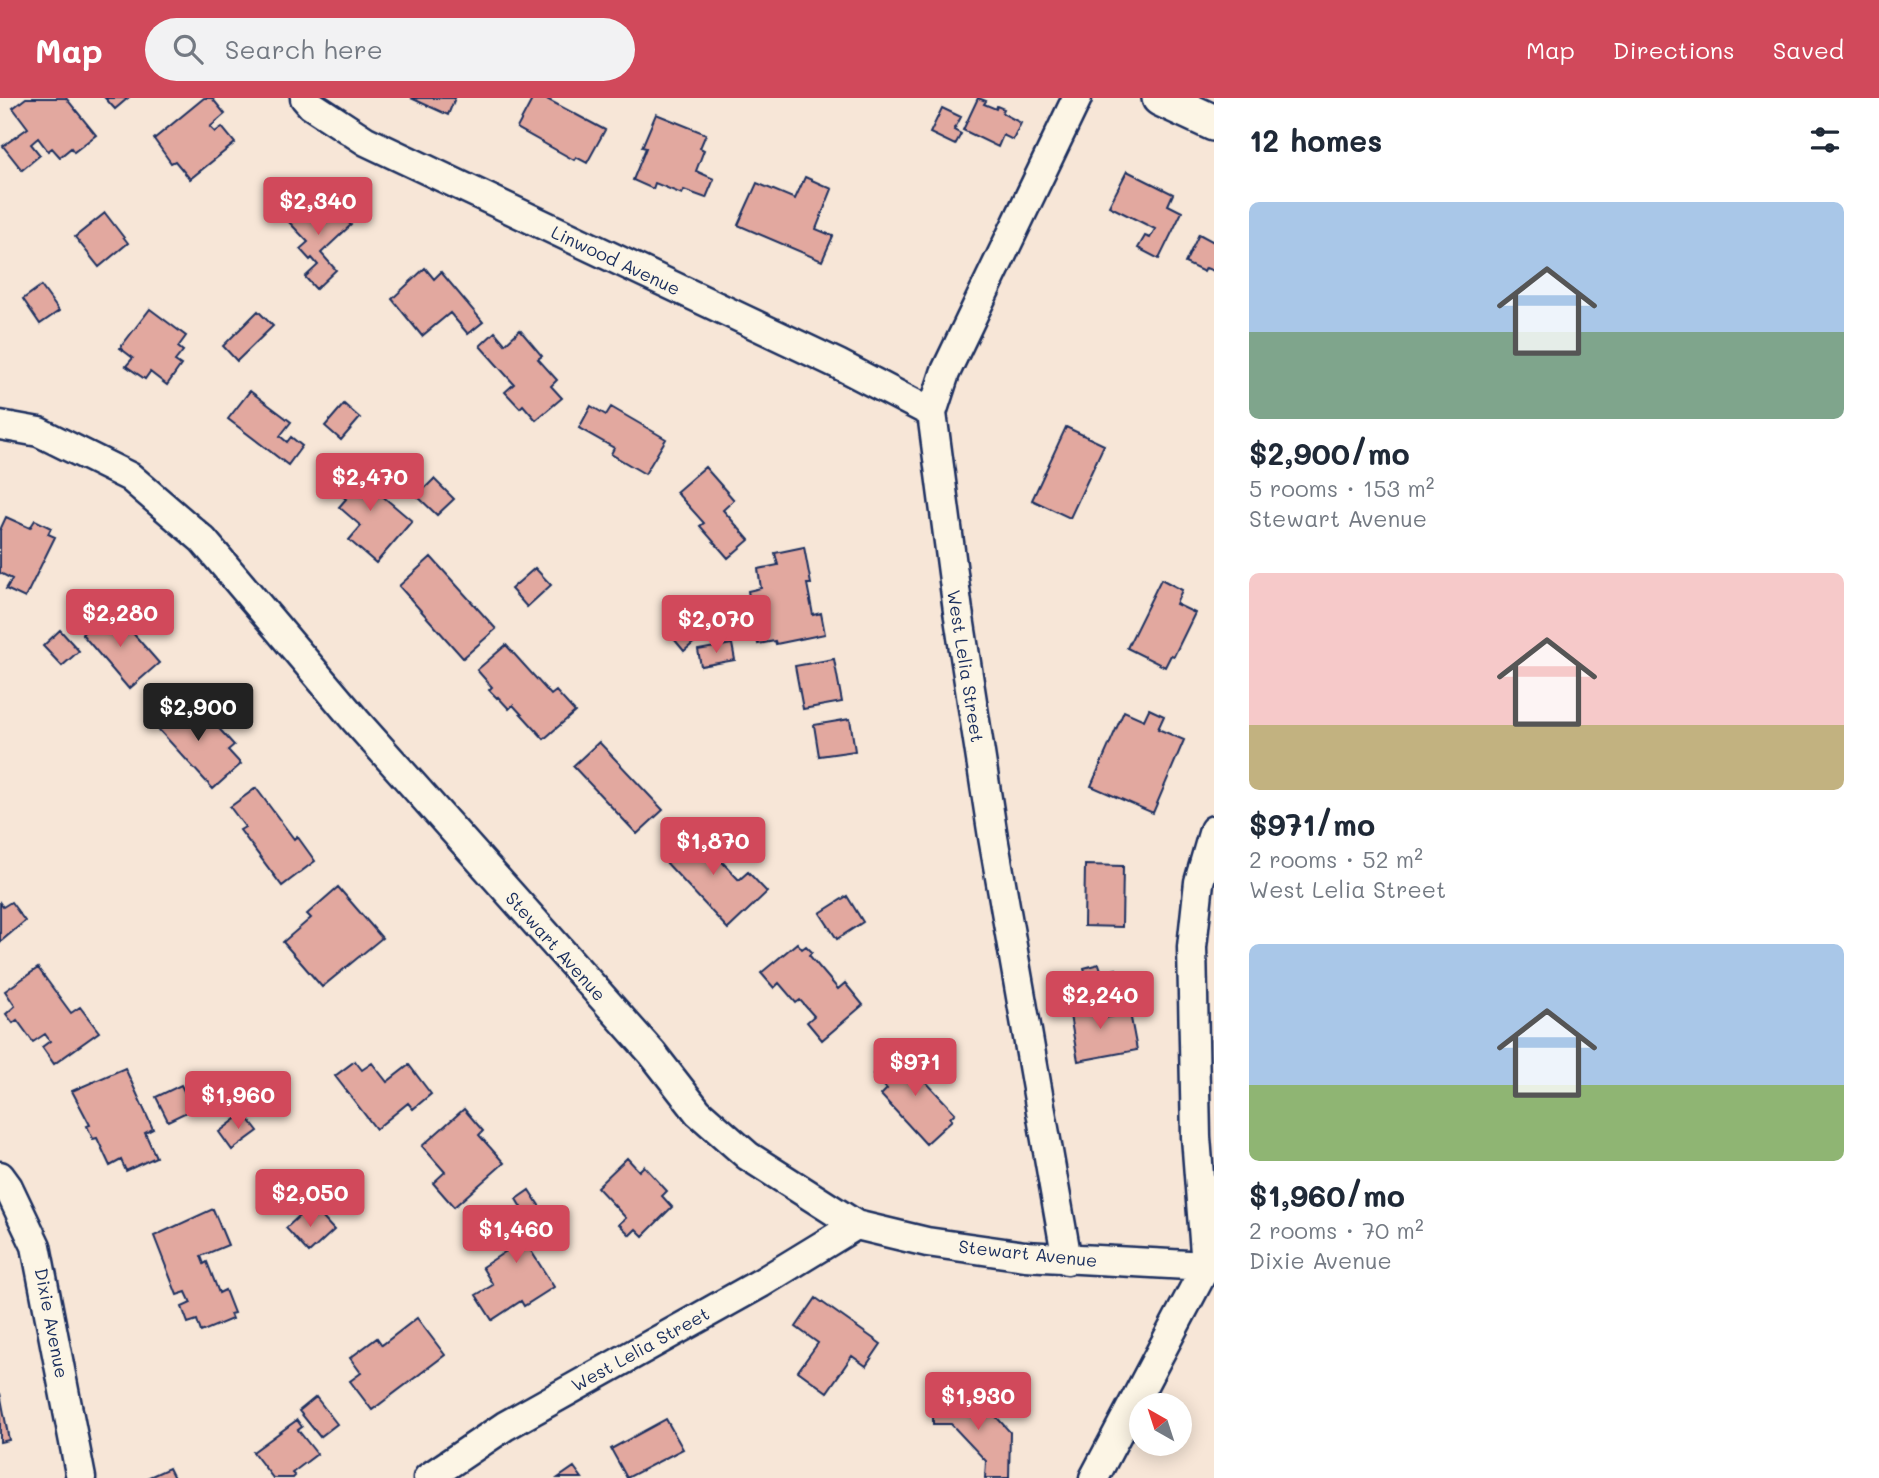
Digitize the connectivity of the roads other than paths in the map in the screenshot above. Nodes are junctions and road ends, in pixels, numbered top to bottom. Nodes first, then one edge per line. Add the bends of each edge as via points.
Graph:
1 (306, 98) edge
2 (1077, 98) edge
3 (1160, 98) edge
4 (1214, 124) edge
5 (932, 413) junction
6 (0, 425) edge
7 (1214, 830) edge
8 (0, 1176) edge
9 (856, 1226) junction
10 (1067, 1260) junction
11 (1210, 1267) edge
12 (81, 1478) edge
13 (428, 1478) edge
14 (1094, 1478) edge

1 - 5 street, Linwood Avenue via 366,141
2 - 5 street, West Lelia Street via 945,373
3 - 4 main road
5 - 10 street, West Lelia Street via 993,837
6 - 9 street, Stewart Avenue via 39,432 130,477 203,540 698,1112 748,1156
7 - 11 street via 1199,883 1192,947 1196,1137
8 - 12 street, Dixie Avenue via 36,1247
9 - 10 street, Stewart Avenue via 927,1242
9 - 13 street, West Lelia Street via 505,1426
10 - 11 street, Stewart Avenue
11 - 14 street

